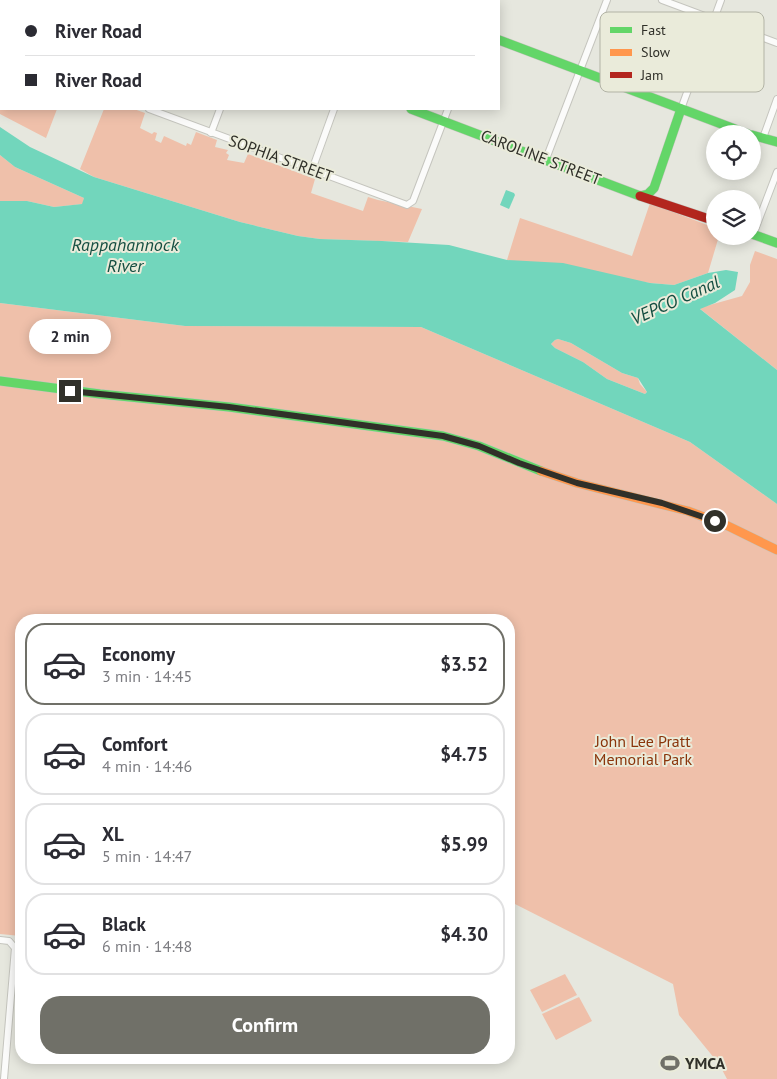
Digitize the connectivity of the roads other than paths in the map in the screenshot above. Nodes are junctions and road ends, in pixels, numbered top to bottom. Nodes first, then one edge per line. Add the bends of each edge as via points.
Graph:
1 (607, 0) edge
2 (662, 0) edge
3 (721, 0) edge
4 (602, 12) edge
5 (695, 12) edge
6 (717, 12) edge
7 (600, 18) edge
8 (764, 38) edge
9 (500, 40) edge
10 (777, 43) edge
11 (580, 71) junction
12 (600, 79) edge
13 (636, 92) edge
14 (687, 92) edge
15 (777, 100) edge
16 (681, 109) junction
17 (151, 110) edge
18 (220, 110) edge
19 (334, 110) edge
20 (414, 110) edge
21 (448, 110) edge
22 (696, 114) junction
23 (443, 121) junction
24 (725, 125) edge
25 (674, 130) junction
26 (211, 133) junction
27 (763, 138) joint
28 (777, 142) edge
29 (546, 159) junction
30 (312, 170) junction
31 (777, 172) edge
32 (654, 188) junction
33 (640, 196) junction
34 (670, 205) junction
35 (761, 213) edge
36 (706, 218) edge
37 (761, 237) edge
38 (777, 243) edge
39 (0, 381) edge
40 (777, 550) edge
41 (0, 940) edge
42 (4, 1079) edge

1 - 4 street
2 - 5 street
3 - 6 street
7 - 11 street
8 - 10 street
9 - 11 street
11 - 12 street
11 - 29 street
13 - 16 street
14 - 16 street
15 - 27 street
16 - 22 street
16 - 25 street
17 - 26 street, SOPHIA STREET
18 - 26 street
19 - 30 street
20 - 23 street, CAROLINE STREET
21 - 23 street
22 - 24 street
22 - 25 street via 684,116
23 - 29 street, CAROLINE STREET
23 - 30 street, SOPHIA STREET via 413,201 408,205
25 - 32 street
26 - 30 street, SOPHIA STREET
27 - 28 street
29 - 33 street, CAROLINE STREET
31 - 35 street
32 - 33 street
32 - 34 street, CAROLINE STREET via 655,195
33 - 34 street, CAROLINE STREET
34 - 36 street, CAROLINE STREET
37 - 38 street
39 - 40 street via 443,436 577,483 688,511
41 - 42 street via 9,941 15,948

